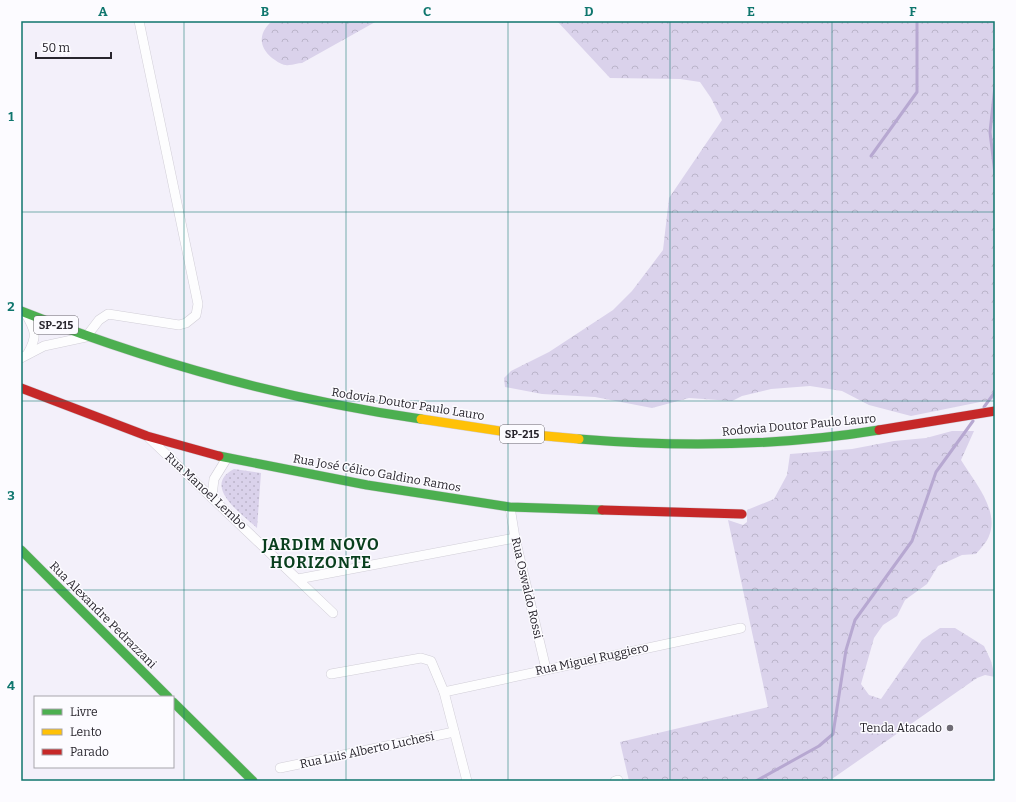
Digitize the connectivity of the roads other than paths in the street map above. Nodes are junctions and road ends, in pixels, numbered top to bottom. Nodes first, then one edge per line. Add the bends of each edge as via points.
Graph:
1 (138, 21) edge
2 (23, 312) edge
3 (86, 337) junction
4 (25, 356) edge
5 (21, 388) edge
6 (994, 411) edge
7 (147, 436) junction
8 (227, 458) junction
9 (212, 496) junction
10 (510, 507) junction
11 (742, 514) dead end
12 (514, 538) junction
13 (21, 550) edge
14 (298, 579) junction
15 (333, 613) dead end
16 (741, 628) dead end
17 (546, 669) junction
18 (331, 674) dead end
19 (444, 692) junction
20 (167, 696) edge
21 (174, 703) edge
22 (454, 732) junction
23 (280, 768) dead end
24 (253, 781) edge
25 (468, 781) edge

1 - 3 street via 197,310 193,319 179,325 108,314 99,320
2 - 3 main road, Rodovia Doutor Paulo Lauro / SP-215
2 - 4 street via 35,334 34,344
3 - 4 street via 53,343
3 - 6 main road, Rodovia Doutor Paulo Lauro / SP-215 via 204,374 280,394 357,410 528,434 604,441 737,444 856,434
5 - 7 main road, Rua José Célico Galdino Ramos
7 - 8 main road, Rua José Célico Galdino Ramos
7 - 9 street, Rua Manoel Lembo
8 - 9 street via 214,479
8 - 10 main road, Rua José Célico Galdino Ramos via 368,485
9 - 14 street, Rua Manoel Lembo
10 - 11 main road, Rua José Célico Galdino Ramos
10 - 12 street, Rua Oswaldo Rossi
12 - 14 street
12 - 17 street, Rua Oswaldo Rossi
13 - 20 main road, Rua Alexandre Pedrazzani
14 - 15 street, Rua Manoel Lembo
16 - 17 street, Rua Miguel Ruggiero
17 - 19 street, Rua Miguel Ruggiero
18 - 19 street via 425,658 433,664
19 - 22 street
21 - 24 main road
22 - 23 street, Rua Luis Alberto Luchesi
22 - 25 street

